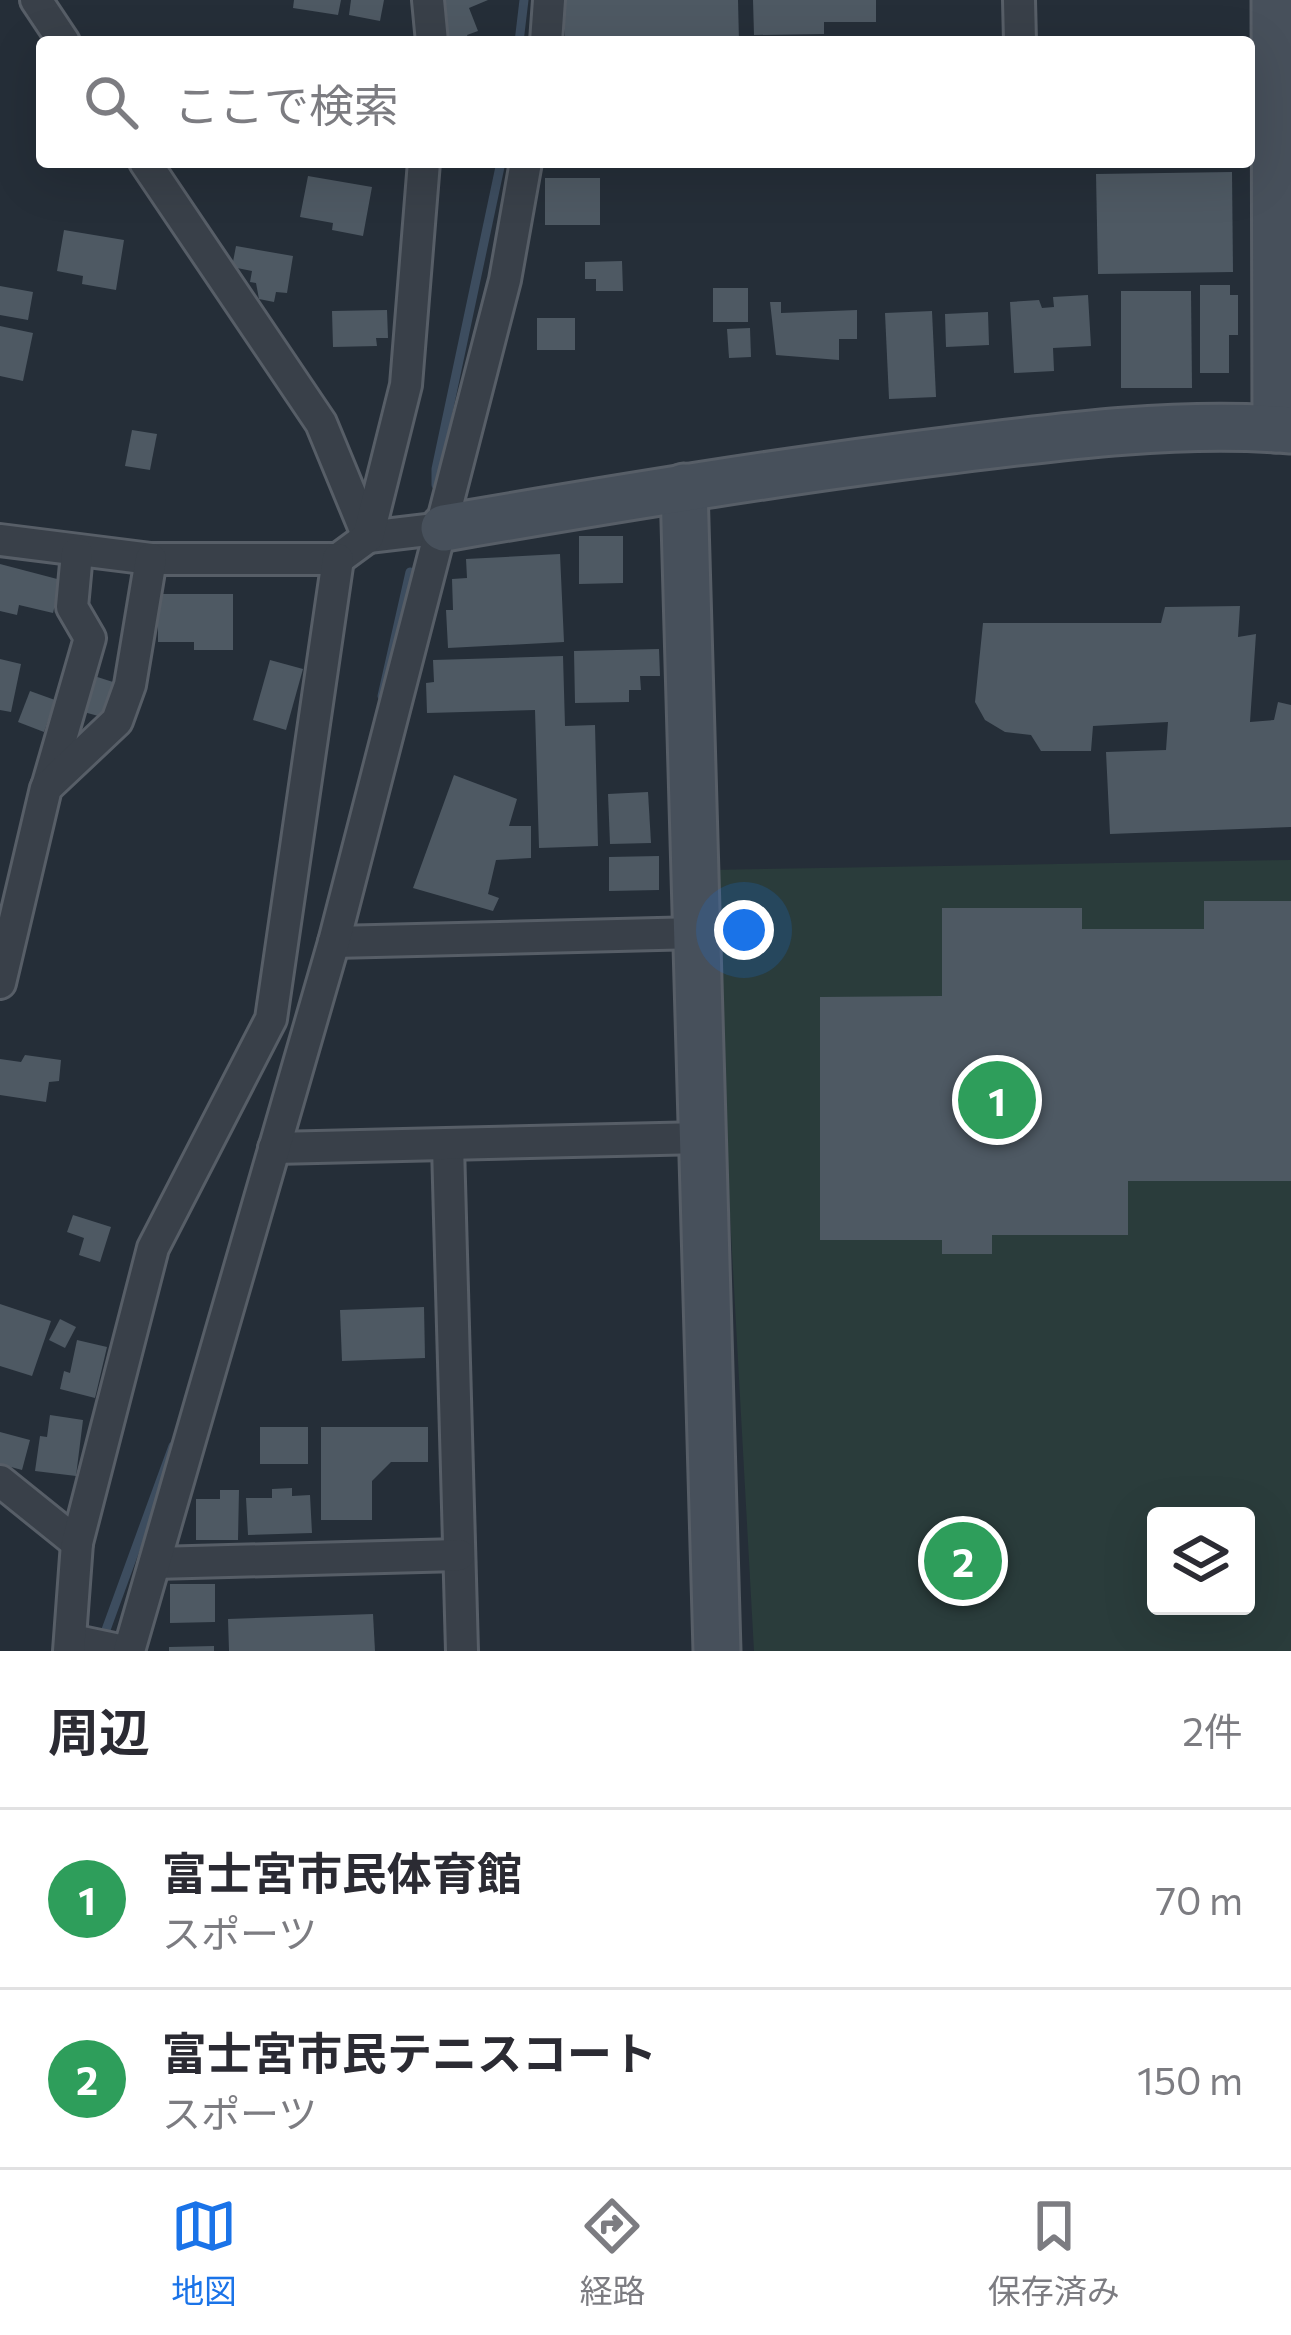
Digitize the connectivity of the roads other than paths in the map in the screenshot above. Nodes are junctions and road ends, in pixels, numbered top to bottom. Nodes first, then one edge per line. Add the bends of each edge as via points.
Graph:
1 (36, 0) edge
2 (428, 0) edge
3 (549, 0) edge
4 (1019, 0) edge
5 (1275, 0) edge
6 (60, 36) edge
7 (431, 36) edge
8 (546, 36) edge
9 (1020, 36) edge
10 (1272, 150) edge
11 (149, 168) edge
12 (424, 168) edge
13 (525, 168) edge
14 (1284, 430) edge
15 (685, 487) junction
16 (443, 528) junction
17 (368, 537) junction
18 (0, 540) edge
19 (77, 553) junction
20 (151, 559) junction
21 (338, 559) junction
22 (46, 788) junction
23 (698, 933) junction
24 (334, 942) junction
25 (0, 983) edge
26 (703, 1138) junction
27 (448, 1146) junction
28 (274, 1148) junction
29 (0, 1480) edge
30 (77, 1543) junction
31 (459, 1556) junction
32 (155, 1563) junction
33 (70, 1646) edge
34 (127, 1651) edge
35 (462, 1651) edge
36 (717, 1651) edge

1 - 6 street
2 - 7 street
3 - 8 street
4 - 9 street
5 - 10 street
10 - 14 street
11 - 17 street via 321,423
12 - 17 street via 406,385
13 - 16 street
14 - 15 street via 1037,440
15 - 16 street
15 - 23 street
16 - 17 street
16 - 24 street
17 - 21 street
18 - 19 street
19 - 20 street
19 - 22 street via 72,608 90,638
20 - 21 street
20 - 22 street via 139,648 117,721
21 - 30 street via 271,1019 153,1248
22 - 25 street
23 - 24 street
23 - 26 street
24 - 28 street
26 - 27 street
26 - 36 street
27 - 28 street
27 - 31 street
28 - 32 street
29 - 30 street
30 - 33 street
31 - 32 street
31 - 35 street
32 - 34 street
33 - 34 street

